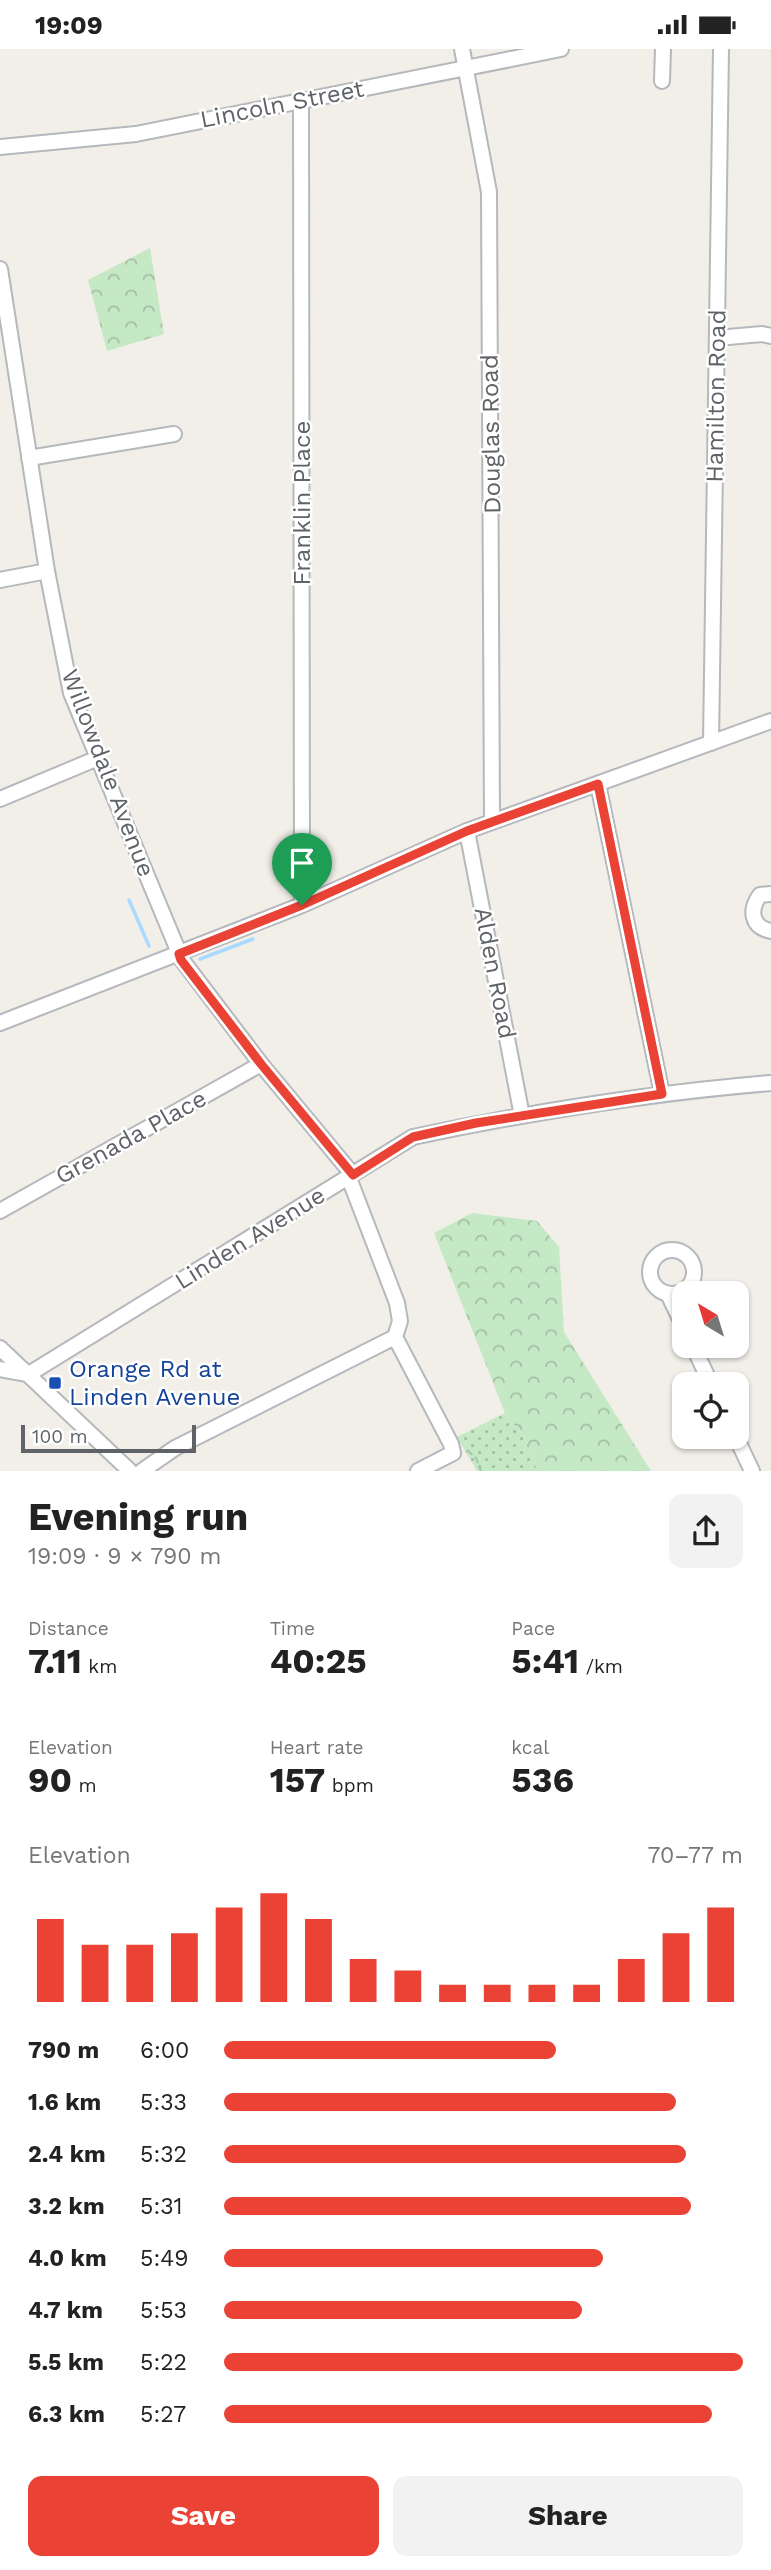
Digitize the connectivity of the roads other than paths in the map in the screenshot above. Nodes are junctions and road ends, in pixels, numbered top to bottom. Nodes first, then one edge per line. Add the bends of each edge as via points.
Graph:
1 (462, 49) edge
2 (561, 49) edge
3 (663, 49) edge
4 (721, 49) edge
5 (467, 68) junction
6 (662, 81) dead end
7 (301, 100) junction
8 (0, 147) edge
9 (0, 268) edge
10 (771, 336) edge
11 (717, 338) junction
12 (174, 434) dead end
13 (29, 458) junction
14 (47, 571) junction
15 (0, 580) edge
16 (771, 721) edge
17 (711, 743) junction
18 (98, 758) junction
19 (598, 784) junction
20 (0, 799) edge
21 (492, 822) junction
22 (467, 831) junction
23 (771, 894) edge
24 (302, 905) junction
25 (771, 931) edge
26 (179, 954) junction
27 (0, 1023) edge
28 (261, 1064) junction
29 (771, 1083) edge
30 (662, 1094) junction
31 (522, 1116) junction
32 (351, 1177) junction
33 (0, 1211) edge
34 (668, 1294) dead end
35 (672, 1302) edge
36 (395, 1337) junction
37 (0, 1348) edge
38 (0, 1369) edge
39 (29, 1374) junction
40 (742, 1449) edge
41 (130, 1471) edge
42 (142, 1471) edge
43 (418, 1471) edge
44 (752, 1471) edge

1 - 5 street, Douglas Road
2 - 5 street, Lincoln Street
3 - 6 street
4 - 11 street, Hamilton Road
5 - 7 street, Lincoln Street
5 - 21 street, Douglas Road via 489,192
7 - 8 street, Lincoln Street via 136,134
7 - 24 street, Franklin Place
9 - 13 street, Willowdale Avenue
10 - 11 street
11 - 17 street, Hamilton Road
12 - 13 street
13 - 14 street, Willowdale Avenue
14 - 15 street
14 - 18 street, Willowdale Avenue via 72,693
16 - 17 street
17 - 19 street
18 - 20 street
18 - 26 street, Willowdale Avenue
19 - 21 street
19 - 30 street
21 - 22 street
22 - 24 street
22 - 31 street, Alden Road
23 - 25 street via 760,895 752,914
24 - 26 street
26 - 27 street
26 - 28 street, Willowdale Avenue
28 - 32 street, Willowdale Avenue
28 - 33 street, Grenada Place
29 - 30 street, Linden Avenue
30 - 31 street, Linden Avenue
31 - 32 street, Linden Avenue via 413,1137
32 - 36 street, Willowdale Avenue via 397,1303 400,1321
32 - 39 street, Linden Avenue
34 - 35 street
36 - 42 street via 175,1448
36 - 43 street via 453,1453
37 - 39 street
38 - 39 street
39 - 41 street
40 - 44 street

